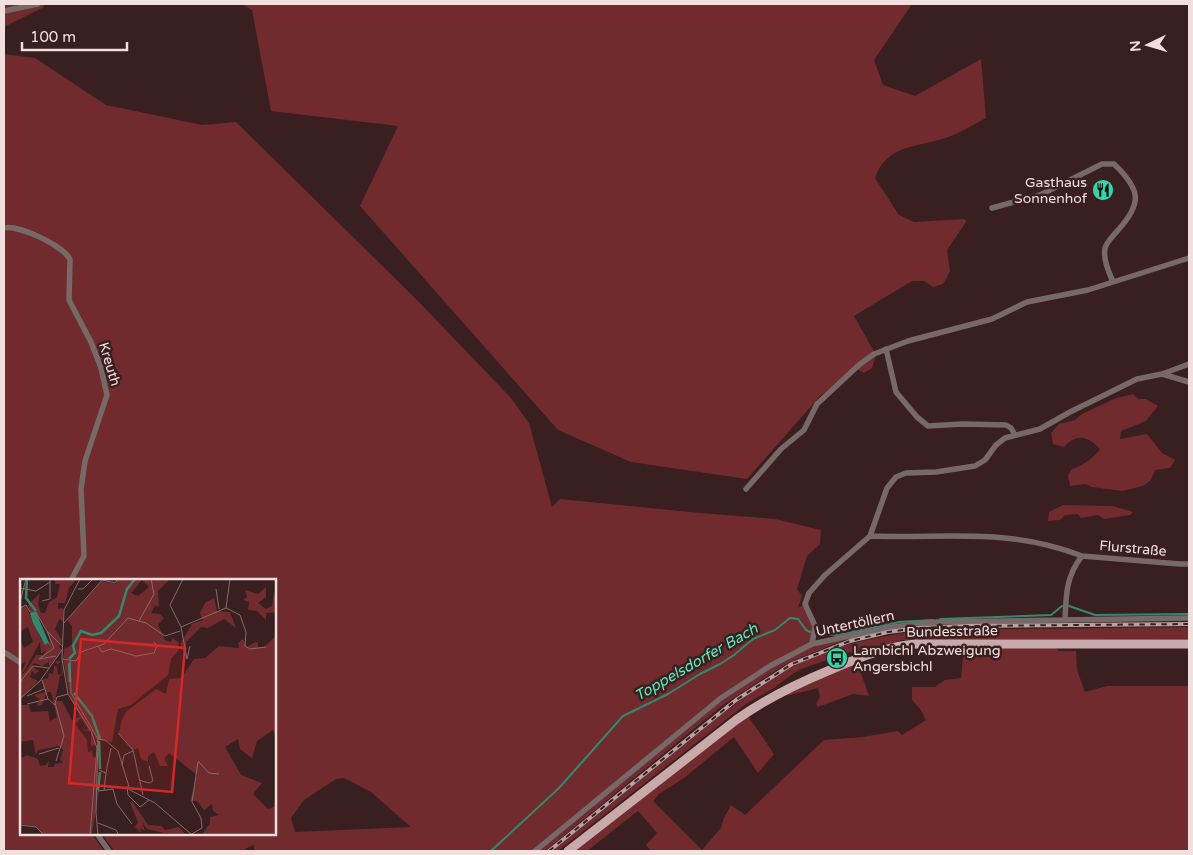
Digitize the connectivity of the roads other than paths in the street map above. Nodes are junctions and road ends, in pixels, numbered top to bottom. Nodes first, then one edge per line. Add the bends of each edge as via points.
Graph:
1 (38, 4) edge
2 (4, 11) edge
3 (992, 208) dead end
4 (4, 228) edge
5 (1189, 258) edge
6 (1113, 282) junction
7 (886, 349) junction
8 (1189, 364) edge
9 (1162, 374) junction
10 (1189, 382) edge
11 (1015, 435) junction
12 (746, 489) dead end
13 (870, 536) junction
14 (1082, 556) junction
15 (1189, 564) edge
16 (72, 579) edge
17 (1189, 618) edge
18 (1065, 620) junction
19 (812, 644) junction
20 (1189, 644) edge
21 (4, 652) edge
22 (20, 662) edge
23 (98, 835) edge
24 (109, 851) edge
25 (535, 851) edge
26 (568, 851) edge

1 - 2 street
3 - 6 street via 1040,195 1102,164 1114,164 1128,180 1136,201 1128,219 1106,246 1105,256
4 - 16 street, Kreuth via 26,231 68,255 69,300 101,368 107,395 85,461 81,489 84,556
5 - 6 street
6 - 7 street via 1027,302 992,319
7 - 11 street via 896,392 923,422 932,426 1006,425
7 - 12 street via 860,364 817,404 804,430 781,449
8 - 9 street
9 - 10 street
9 - 11 street via 1137,379 1040,429
11 - 13 street via 999,442 985,460 974,466 906,473 896,477 887,488
13 - 14 street via 1009,538 1035,541
13 - 19 street via 831,569 809,593 805,604 814,626
14 - 15 street, Flurstraße
14 - 18 street, Flurstraße via 1068,579
17 - 18 street, Untertöllern
18 - 19 street, Untertöllern via 912,624
19 - 25 street, Untertöllern via 770,666 721,698
20 - 26 main road, Bundesstraße via 917,644 871,653 761,702
21 - 22 street
23 - 24 street

